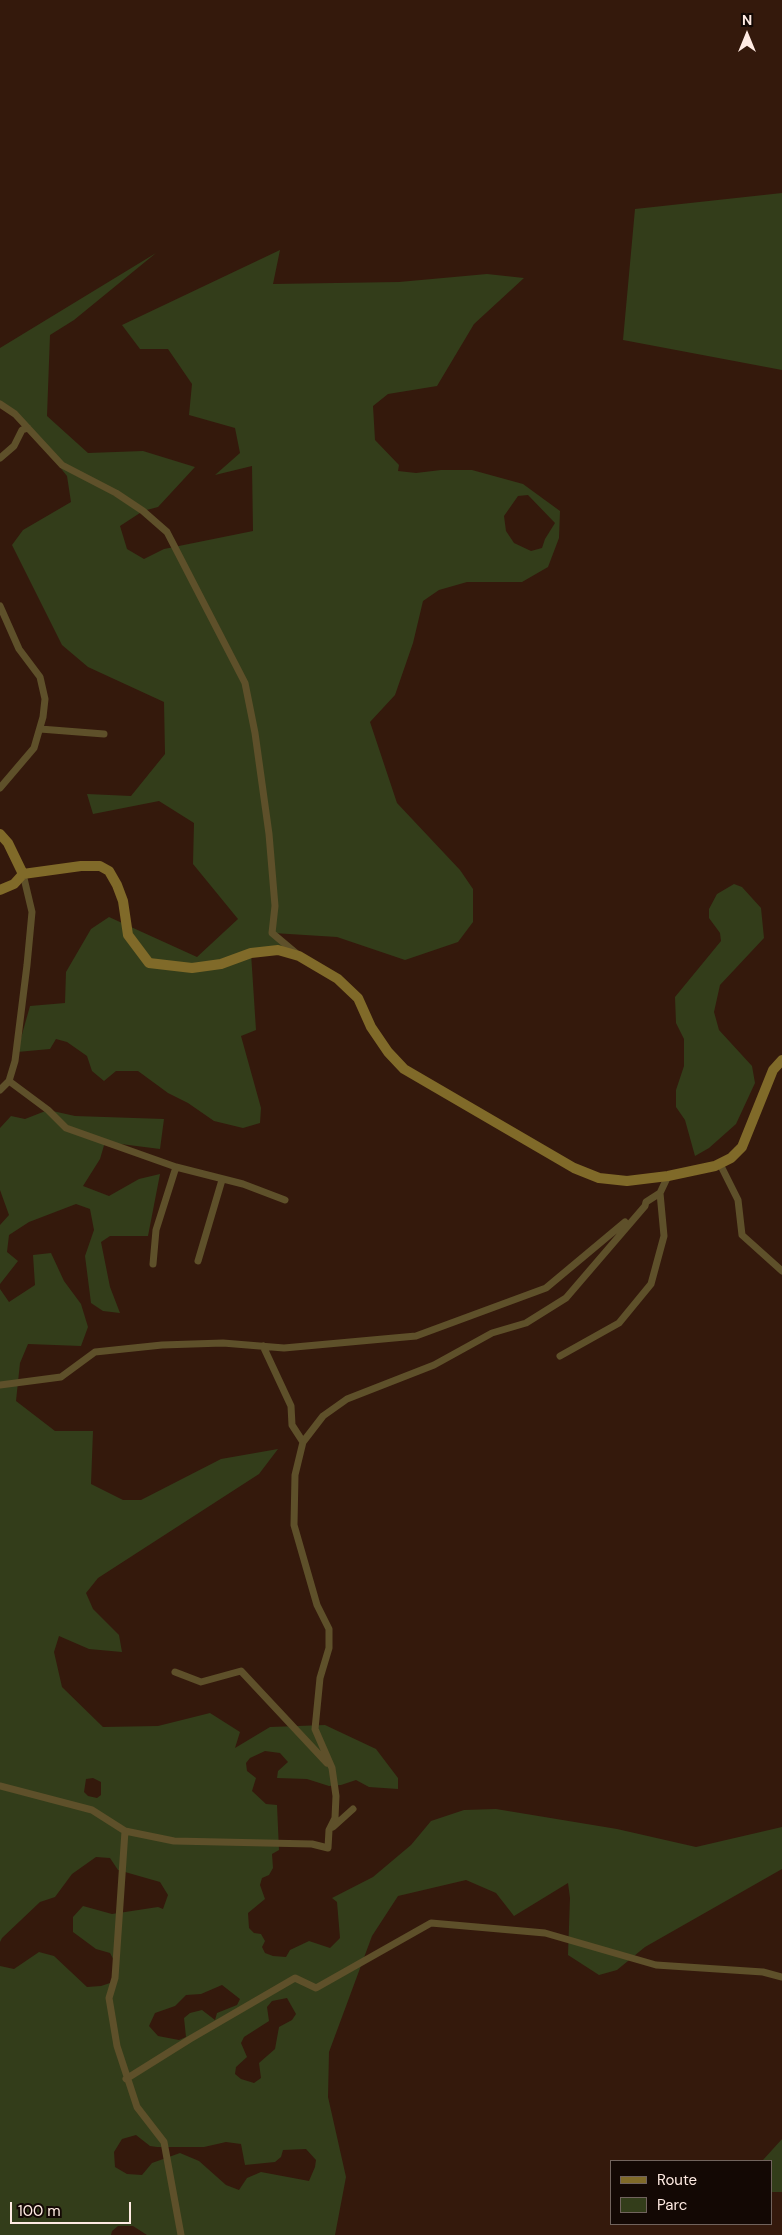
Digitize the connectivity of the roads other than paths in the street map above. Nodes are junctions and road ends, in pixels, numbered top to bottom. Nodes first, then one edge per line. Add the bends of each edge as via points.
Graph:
1 (0, 404) edge
2 (28, 428) junction
3 (0, 458) edge
4 (0, 606) edge
5 (40, 729) junction
6 (104, 734) dead end
7 (0, 788) edge
8 (0, 834) edge
9 (23, 874) junction
10 (0, 890) edge
11 (299, 956) junction
12 (782, 1060) edge
13 (9, 1081) junction
14 (0, 1090) edge
15 (720, 1164) junction
16 (176, 1167) junction
17 (668, 1176) junction
18 (222, 1180) junction
19 (660, 1193) junction
20 (285, 1200) dead end
21 (645, 1206) junction
22 (198, 1261) dead end
23 (152, 1264) dead end
24 (782, 1270) edge
25 (263, 1346) junction
26 (560, 1356) dead end
27 (0, 1385) edge
28 (303, 1442) junction
29 (175, 1672) dead end
30 (332, 1768) junction
31 (0, 1786) edge
32 (353, 1809) dead end
33 (329, 1830) junction
34 (125, 1831) junction
35 (782, 1977) edge
36 (126, 2079) junction
37 (180, 2235) edge

1 - 2 street
2 - 3 street via 22,430 14,446
2 - 11 street via 62,465 116,493 167,532 232,657 245,683 256,742 269,834 275,906 272,933
4 - 5 street via 19,649 40,677 44,699
5 - 6 street
5 - 7 street via 34,748
8 - 9 street
9 - 10 street via 14,884
9 - 11 street via 80,866 100,866 109,871 118,884 128,935 149,963 192,968 221,964 251,953 278,950
9 - 13 street via 32,912 16,1061
11 - 17 street via 338,979 358,998 388,1052 404,1069 438,1090 590,1175 627,1181
12 - 15 street via 773,1070 742,1147
13 - 14 street
13 - 16 street via 66,1128
15 - 17 street
15 - 24 street via 738,1200 742,1235
16 - 18 street
16 - 23 street via 156,1230
17 - 19 street
18 - 20 street via 243,1184
18 - 22 street
19 - 21 street
19 - 26 street via 664,1236 651,1284 619,1323
21 - 25 street via 546,1288 416,1336 284,1348
21 - 28 street via 566,1298 526,1323 492,1333 434,1364 348,1399 323,1416
25 - 27 street via 223,1343 162,1345 95,1352 61,1377
25 - 28 street via 291,1406 292,1425
28 - 30 street via 295,1475 294,1525 317,1605 329,1629 330,1648 320,1678 315,1729
29 - 30 street via 200,1682 240,1670
30 - 33 street via 335,1818
31 - 34 street via 92,1810
32 - 33 street
33 - 34 street via 328,1848 312,1844 174,1841
34 - 36 street via 116,1978 109,1998 116,2046
35 - 36 street via 763,1972 656,1965 545,1933 431,1923 316,1988 296,1978
36 - 37 street via 137,2107 164,2142

